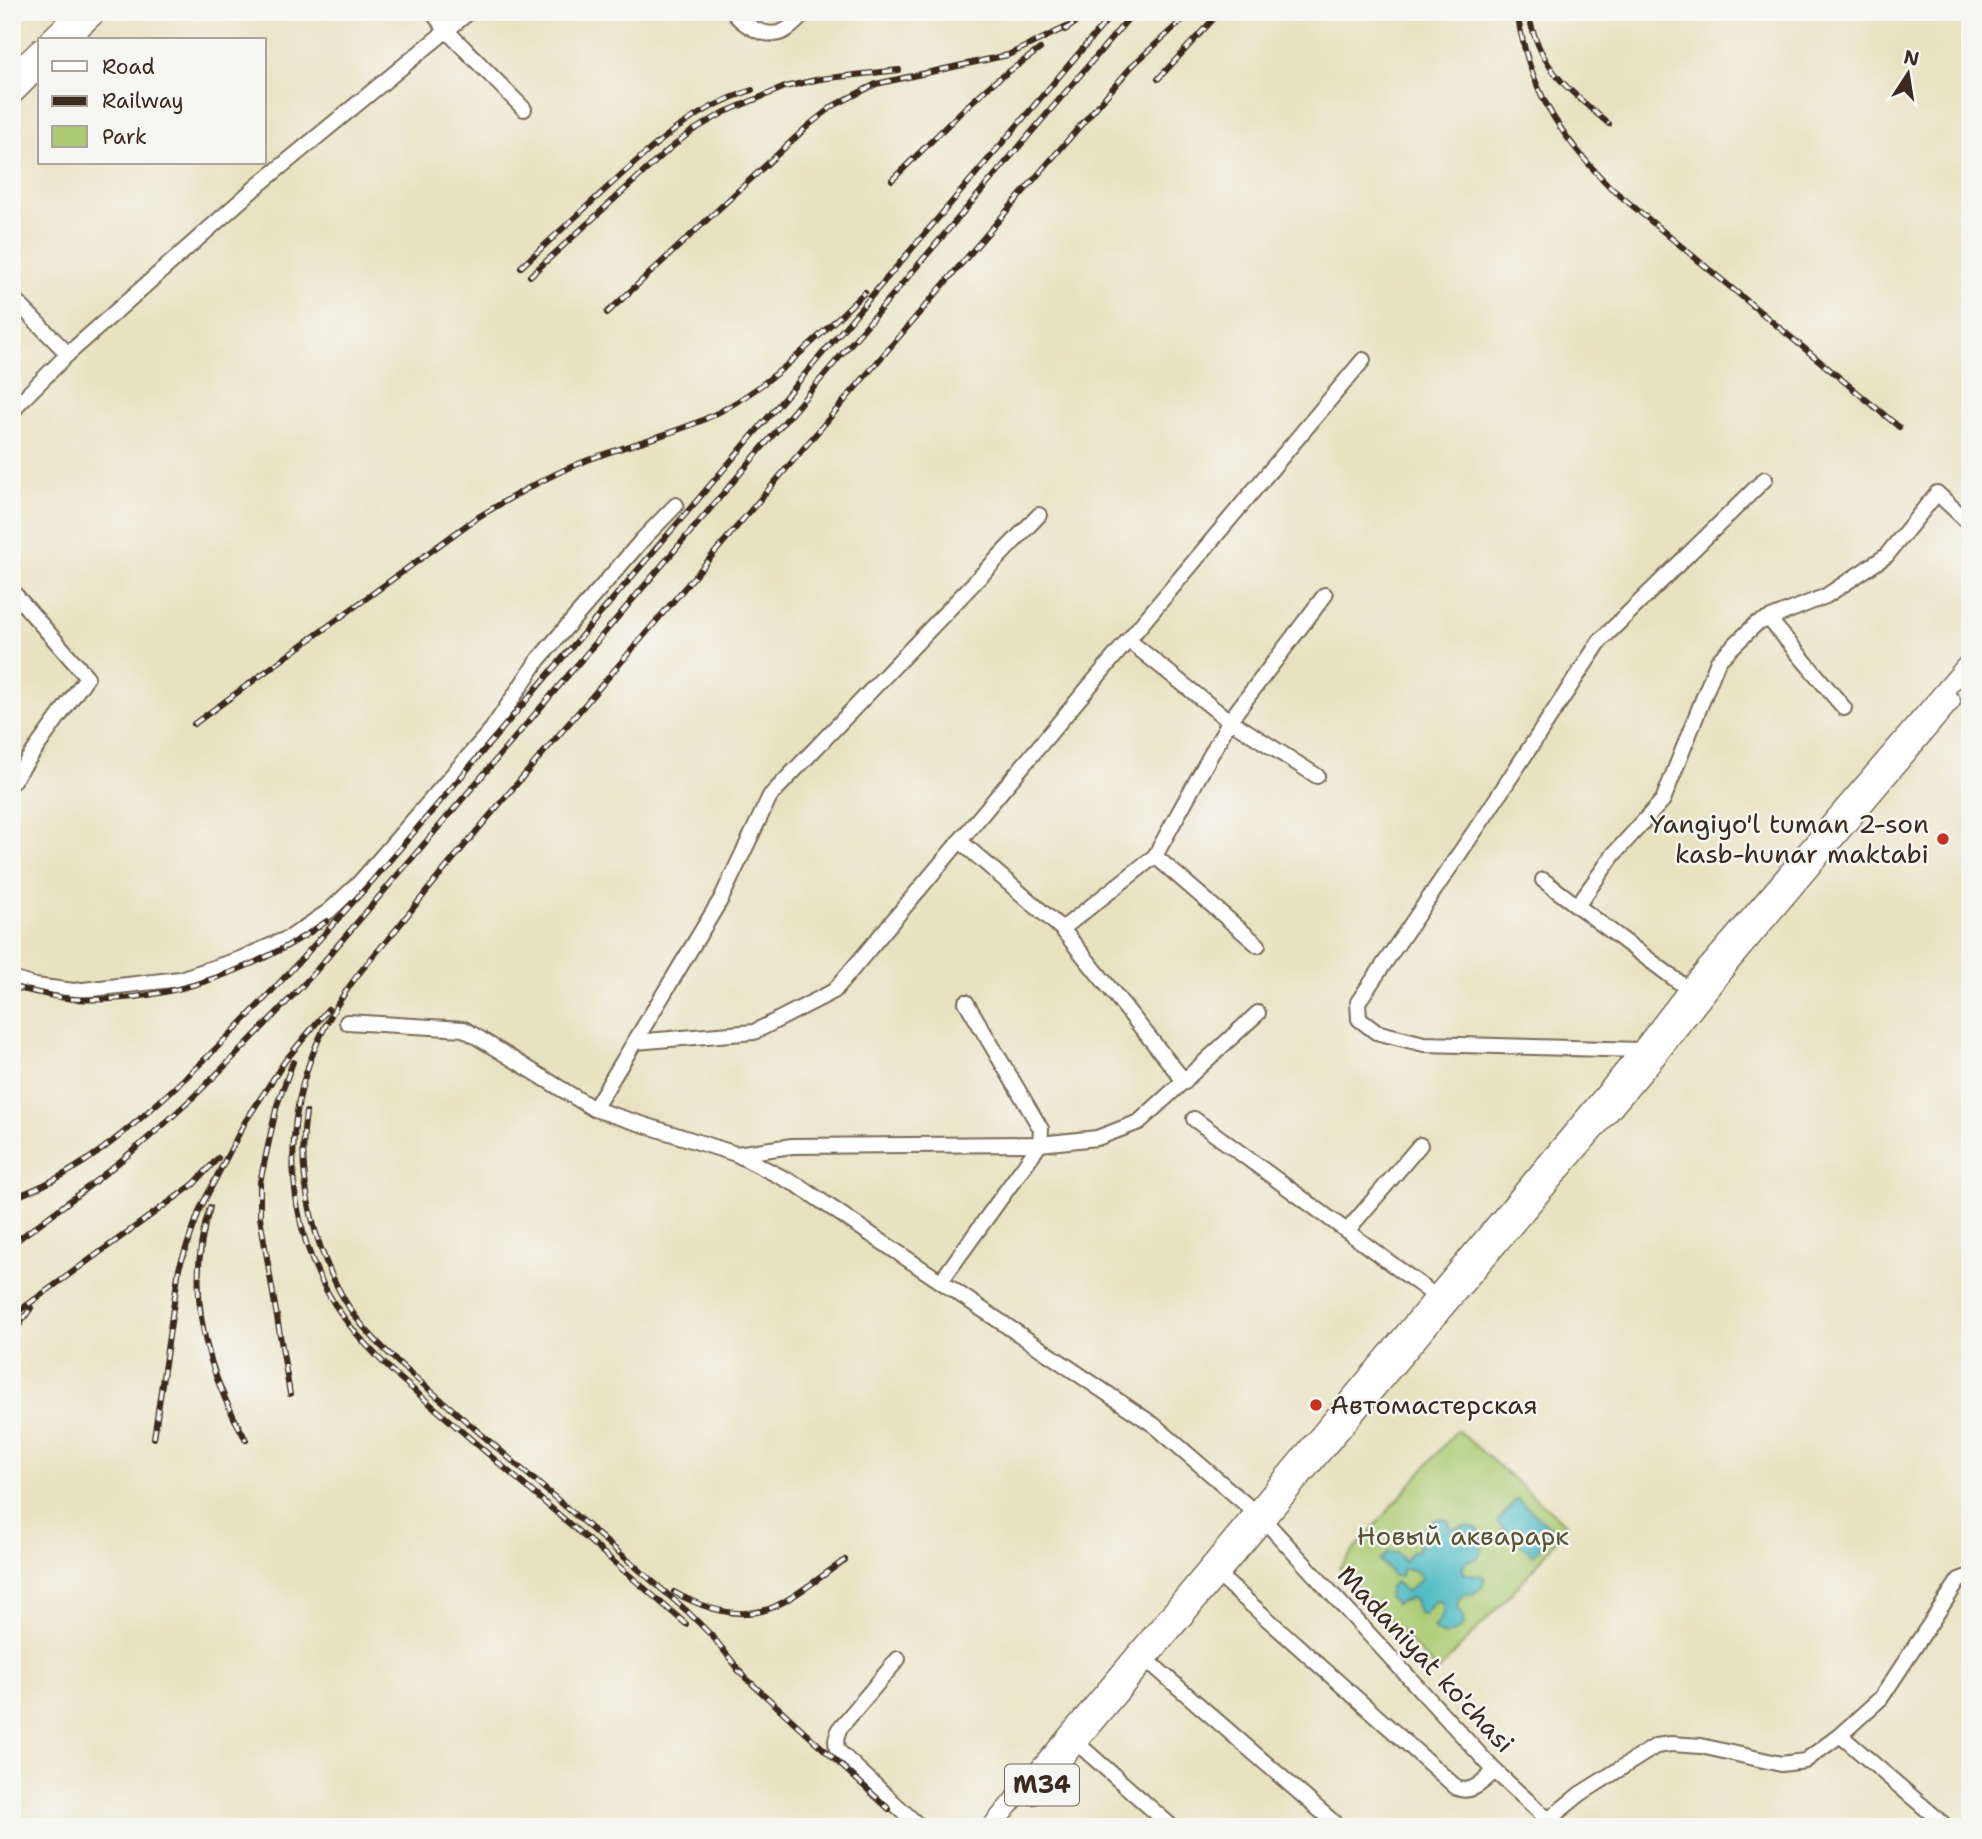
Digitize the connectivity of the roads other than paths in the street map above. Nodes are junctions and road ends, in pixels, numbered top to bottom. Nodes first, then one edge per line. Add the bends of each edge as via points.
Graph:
1 (77, 12) edge
2 (98, 12) edge
3 (432, 12) edge
4 (469, 12) edge
5 (733, 12) edge
6 (806, 12) edge
7 (448, 32) junction
8 (50, 38) edge
9 (70, 38) edge
10 (38, 50) edge
11 (38, 70) edge
12 (12, 75) edge
13 (12, 96) edge
14 (524, 109) dead end
15 (12, 297) edge
16 (68, 354) junction
17 (1363, 360) dead end
18 (12, 413) edge
19 (1765, 479) dead end
20 (676, 505) dead end
21 (1039, 515) dead end
22 (1970, 524) edge
23 (12, 591) edge
24 (1325, 595) dead end
25 (1769, 619) junction
26 (1128, 640) junction
27 (1970, 661) edge
28 (1970, 679) edge
29 (1844, 708) dead end
30 (1230, 720) junction
31 (1317, 776) dead end
32 (12, 782) edge
33 (960, 841) junction
34 (1155, 856) junction
35 (1543, 880) dead end
36 (1577, 906) junction
37 (1062, 929) junction
38 (1258, 945) dead end
39 (12, 979) edge
40 (1694, 994) junction
41 (966, 1002) dead end
42 (1258, 1013) dead end
43 (347, 1022) dead end
44 (635, 1042) junction
45 (1642, 1050) junction
46 (1185, 1082) junction
47 (594, 1109) junction
48 (1194, 1119) dead end
49 (1040, 1144) junction
50 (1420, 1145) dead end
51 (736, 1154) junction
52 (1347, 1231) junction
53 (941, 1281) junction
54 (1434, 1295) junction
55 (1259, 1515) junction
56 (1218, 1575) junction
57 (1970, 1576) edge
58 (898, 1659) dead end
59 (1147, 1660) junction
60 (1840, 1735) junction
61 (1077, 1743) junction
62 (1495, 1771) junction
63 (1549, 1824) edge
64 (920, 1827) edge
65 (990, 1827) edge
66 (1006, 1827) edge
67 (1172, 1827) edge
68 (1339, 1827) edge
69 (1947, 1827) edge

1 - 8 main road
2 - 9 main road
3 - 7 street
4 - 7 street
5 - 6 street via 753,29 768,33 783,32
7 - 14 street
7 - 16 street via 256,187
10 - 12 main road
11 - 13 main road
15 - 16 street
16 - 18 street
17 - 26 street
19 - 45 street via 1600,641 1358,1002 1359,1019 1376,1032 1424,1044
20 - 39 street via 538,660 492,729 360,882 329,911 290,937 180,979 74,991
21 - 44 street via 770,796 721,900
22 - 25 street via 1937,493 1886,556 1826,596
23 - 32 street via 87,677
24 - 30 street
25 - 29 street
25 - 36 street via 1756,624 1718,661 1664,800 1614,854
26 - 30 street
26 - 33 street
27 - 40 main road, M34
28 - 40 main road, M34 via 1730,962
30 - 31 street
30 - 34 street
33 - 37 street
33 - 44 street via 834,991 754,1032
34 - 37 street
34 - 38 street
35 - 36 street
36 - 40 street
37 - 46 street
40 - 45 main road, M34
40 - 55 main road, M34 via 1654,1060
41 - 49 street via 1041,1129
42 - 46 street
43 - 47 street, Madaniyat ko'chasi via 464,1029
44 - 47 street
45 - 54 main road, M34
46 - 49 street via 1139,1122 1097,1138
47 - 51 street, Madaniyat ko'chasi
48 - 52 street
49 - 51 street via 792,1146
49 - 53 street
50 - 52 street
51 - 53 street, Madaniyat ko'chasi via 799,1186
52 - 54 street
53 - 55 street, Madaniyat ko'chasi via 1154,1424
54 - 55 main road, M34
55 - 56 main road, M34
55 - 62 street, Madaniyat ko'chasi
55 - 65 main road, M34
56 - 59 main road, M34
56 - 62 street via 1458,1788 1470,1791
57 - 60 street via 1959,1580 1881,1698
58 - 64 street via 839,1729 837,1750
59 - 61 main road, M34
59 - 68 street
60 - 63 street via 1805,1761 1781,1764 1701,1746 1656,1746 1580,1794
60 - 69 street
61 - 66 main road, M34
61 - 67 street
62 - 63 street, Madaniyat ko'chasi

